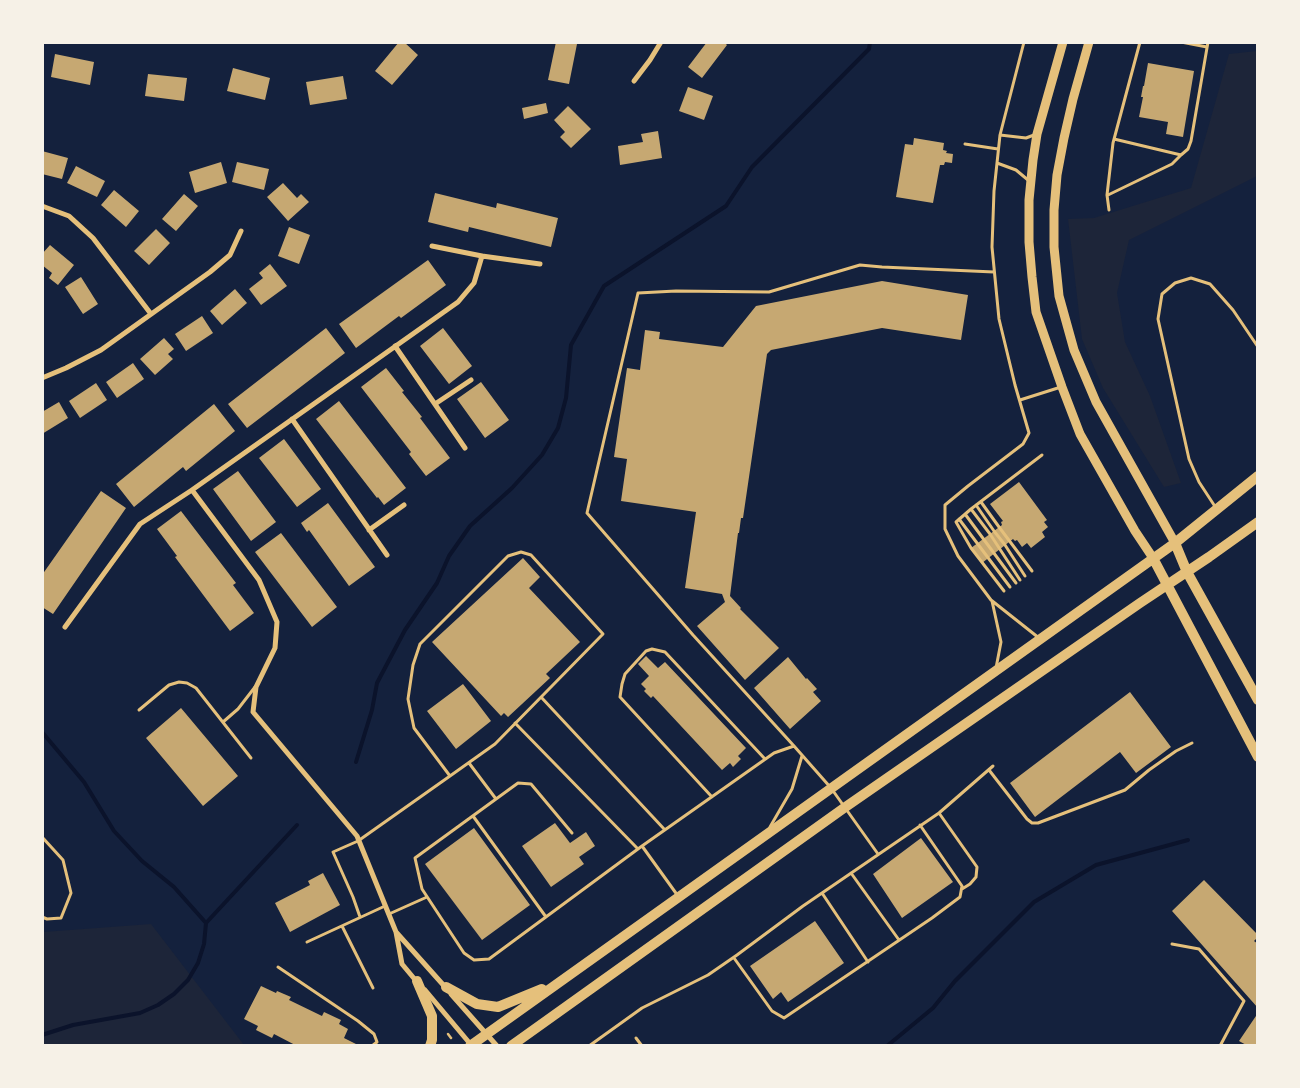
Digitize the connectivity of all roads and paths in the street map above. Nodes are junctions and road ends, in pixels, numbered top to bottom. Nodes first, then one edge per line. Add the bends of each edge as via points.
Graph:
1 (660, 42) edge
2 (1024, 42) edge
3 (1063, 42) edge
4 (1089, 42) edge
5 (1140, 42) edge
6 (1181, 42) edge
7 (1208, 45) edge
8 (634, 81) dead end
9 (1037, 134) junction
10 (1000, 135) junction
11 (1114, 139) junction
12 (965, 144) dead end
13 (998, 149) junction
14 (1182, 155) junction
15 (997, 163) junction
16 (1030, 182) junction
17 (1107, 195) junction
18 (42, 206) edge
19 (1109, 210) dead end
20 (240, 231) dead end
21 (432, 246) dead end
22 (482, 256) junction
23 (540, 264) dead end
24 (994, 272) junction
25 (150, 314) junction
26 (395, 346) junction
27 (1258, 347) edge
28 (42, 378) edge
29 (470, 380) dead end
30 (1062, 387) junction
31 (1020, 400) junction
32 (435, 404) junction
33 (292, 419) junction
34 (465, 448) dead end
35 (1042, 455) dead end
36 (1258, 476) edge
37 (192, 490) junction
38 (981, 502) junction
39 (404, 505) dead end
40 (976, 505) junction
41 (971, 509) junction
42 (1217, 509) junction
43 (965, 514) junction
44 (959, 519) junction
45 (1258, 522) edge
46 (369, 530) junction
47 (1176, 543) junction
48 (387, 555) dead end
49 (1153, 558) junction
50 (1032, 571) dead end
51 (1187, 572) junction
52 (1025, 576) dead end
53 (1020, 580) dead end
54 (1016, 583) dead end
55 (1168, 586) junction
56 (1010, 587) dead end
57 (1004, 591) dead end
58 (991, 600) junction
59 (65, 626) dead end
60 (1041, 640) junction
61 (995, 672) junction
62 (256, 687) junction
63 (1255, 690) edge
64 (541, 698) junction
65 (1258, 700) edge
66 (139, 710) dead end
67 (223, 722) junction
68 (515, 723) junction
69 (1192, 743) dead end
70 (794, 746) junction
71 (802, 755) junction
72 (1258, 757) edge
73 (251, 758) dead end
74 (765, 759) junction
75 (469, 762) junction
76 (993, 766) dead end
77 (989, 770) junction
78 (450, 776) junction
79 (831, 788) junction
80 (712, 797) junction
81 (496, 799) junction
82 (844, 808) junction
83 (939, 813) junction
84 (473, 816) junction
85 (920, 825) junction
86 (665, 830) junction
87 (572, 833) dead end
88 (765, 835) junction
89 (42, 837) edge
90 (358, 841) junction
91 (642, 846) junction
92 (638, 849) junction
93 (878, 854) junction
94 (851, 873) junction
95 (962, 889) junction
96 (822, 893) junction
97 (679, 896) junction
98 (427, 897) junction
99 (385, 906) junction
100 (389, 914) junction
101 (42, 917) edge
102 (360, 917) junction
103 (546, 917) junction
104 (342, 926) junction
105 (396, 932) junction
106 (899, 940) junction
107 (307, 942) dead end
108 (1172, 944) dead end
109 (734, 958) junction
110 (868, 962) junction
111 (278, 967) dead end
112 (417, 981) junction
113 (557, 983) junction
114 (373, 988) dead end
115 (446, 988) junction
116 (452, 1031) dead end
117 (487, 1034) junction
118 (451, 1038) dead end
119 (636, 1038) dead end
120 (471, 1045) edge
121 (589, 1045) edge
122 (372, 1046) edge
123 (430, 1046) edge
124 (498, 1046) edge
125 (511, 1046) edge
126 (642, 1046) edge
127 (1220, 1046) edge

1 - 8 street
2 - 10 lane
3 - 9 main road
4 - 47 main road via 1057,175 1054,246 1060,296 1074,350 1096,402
5 - 11 lane
6 - 7 lane
7 - 14 lane via 1192,141
9 - 10 lane via 1026,138
9 - 16 main road
10 - 13 lane
11 - 14 lane
11 - 17 lane
12 - 13 lane
13 - 15 lane
14 - 17 lane via 1172,164
15 - 16 lane via 1016,170
15 - 24 lane via 992,247
16 - 30 main road via 1029,242 1036,312
17 - 19 lane
18 - 25 street via 69,216 94,238
20 - 25 street via 230,255
21 - 22 street
22 - 23 street
22 - 26 street via 474,282 458,302
24 - 31 lane via 999,319
24 - 70 lane via 860,265 769,292 638,293 587,513 692,635
25 - 28 street via 101,350
26 - 32 street
26 - 33 street
27 - 42 lane via 1233,310 1210,284 1191,278 1175,283 1162,294 1158,319 1189,459 1199,482
29 - 32 street
30 - 31 lane
30 - 49 main road via 1080,434
31 - 58 lane via 1029,433 1023,444 945,505 945,529 958,556
32 - 34 street
33 - 37 street
33 - 46 street
35 - 38 lane
36 - 42 main road
37 - 59 street via 140,524
37 - 62 street via 259,580 277,622 275,648
38 - 40 lane
38 - 50 lane
39 - 46 street
40 - 41 lane
40 - 52 lane
41 - 43 lane
41 - 53 lane
42 - 47 main road
43 - 44 lane
43 - 54 lane
44 - 56 lane
44 - 57 lane via 956,522 971,548
45 - 51 main road
46 - 48 street
47 - 49 main road
47 - 51 main road
49 - 55 main road
49 - 60 main road
51 - 55 main road
51 - 63 main road
55 - 72 main road
55 - 82 main road
58 - 60 lane
58 - 61 lane via 1001,642
60 - 61 main road
61 - 79 main road
62 - 67 lane
62 - 90 street via 253,712
63 - 65 main road
64 - 68 lane
64 - 78 lane via 603,634 531,555 521,552 508,556 420,644 413,665 408,699 414,728
64 - 86 lane
66 - 67 lane via 169,685 179,682 196,688
67 - 73 lane
68 - 75 lane via 495,744
68 - 92 lane
69 - 77 lane via 1125,790 1038,823 1027,819
70 - 71 lane
70 - 74 lane via 774,752
71 - 79 lane
71 - 88 lane via 792,789
74 - 80 lane
74 - 80 lane via 665,652 646,651 625,674 620,697
75 - 78 lane
75 - 81 lane
76 - 77 lane
77 - 83 lane
78 - 90 lane
79 - 82 lane
79 - 88 main road
80 - 86 lane
81 - 84 lane
81 - 87 lane via 518,783 531,784
82 - 93 lane
82 - 125 main road
83 - 85 lane
83 - 95 lane via 977,867 976,877
84 - 98 lane via 414,858
84 - 103 lane
85 - 93 lane
85 - 95 lane
86 - 91 lane
88 - 97 main road
89 - 101 lane via 63,860 71,893 61,918
90 - 99 street
90 - 102 lane via 333,852
91 - 92 lane
91 - 97 lane
92 - 103 lane
93 - 94 lane
94 - 96 lane
94 - 106 lane
95 - 106 lane via 960,897
96 - 109 lane
96 - 110 lane
97 - 113 main road
98 - 100 lane
98 - 103 lane via 464,953 474,960 489,959
99 - 100 street
99 - 102 lane
100 - 105 street
102 - 104 lane
104 - 107 lane
104 - 114 lane
105 - 112 street via 402,964
105 - 115 street
106 - 110 lane
108 - 127 lane via 1199,949 1244,1001
109 - 110 lane via 772,1011 784,1018
109 - 121 lane via 708,975 642,1008
111 - 122 lane via 374,1034 377,1042
112 - 120 street
112 - 123 main road via 432,1016
113 - 115 main road via 498,1006 477,1004
113 - 117 main road
115 - 117 street
116 - 118 path via 448,1034
117 - 120 main road
117 - 124 street
119 - 126 lane

